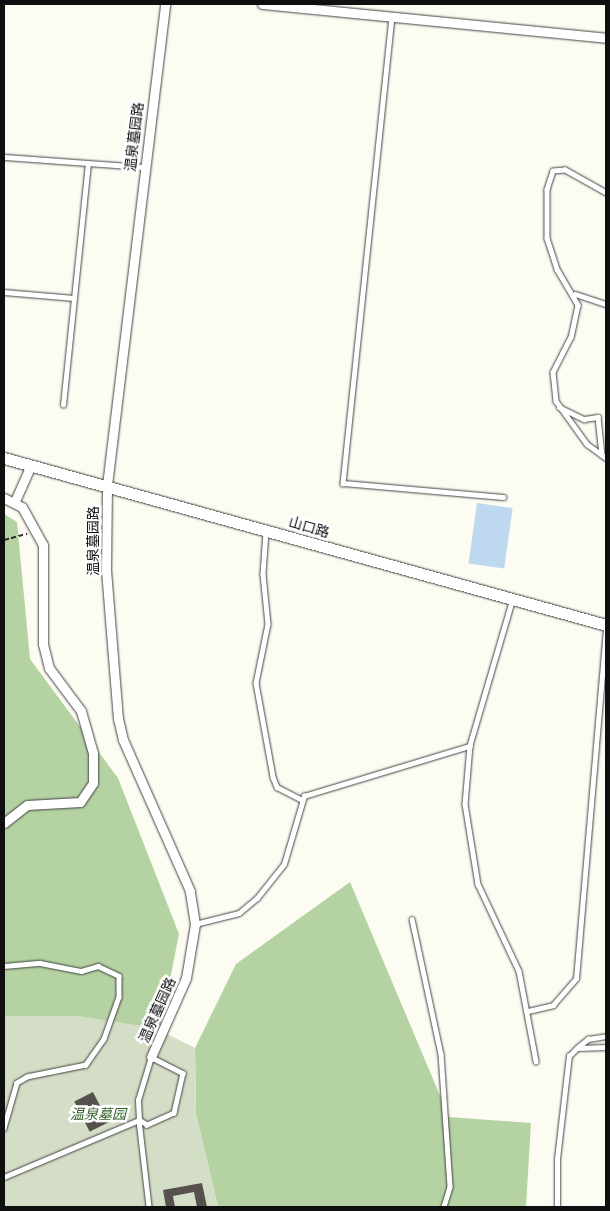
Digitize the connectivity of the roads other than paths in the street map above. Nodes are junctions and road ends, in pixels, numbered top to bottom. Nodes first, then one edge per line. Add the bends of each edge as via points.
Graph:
1 (165, 4) edge
2 (262, 4) edge
3 (392, 16) junction
4 (606, 38) edge
5 (4, 157) edge
6 (88, 164) junction
7 (144, 167) junction
8 (606, 193) edge
9 (4, 292) edge
10 (576, 294) junction
11 (74, 298) junction
12 (606, 304) edge
13 (63, 404) dead end
14 (560, 407) junction
15 (604, 457) edge
16 (4, 458) edge
17 (31, 465) junction
18 (107, 485) junction
19 (503, 497) dead end
20 (4, 498) edge
21 (16, 501) junction
22 (267, 531) junction
23 (512, 602) junction
24 (606, 625) edge
25 (470, 746) junction
26 (302, 800) junction
27 (4, 823) edge
28 (412, 919) dead end
29 (195, 924) junction
30 (4, 966) edge
31 (528, 1011) junction
32 (606, 1036) edge
33 (606, 1047) edge
34 (577, 1048) junction
35 (151, 1057) junction
36 (536, 1061) dead end
37 (139, 1120) junction
38 (4, 1128) edge
39 (4, 1177) edge
40 (149, 1207) edge
41 (444, 1207) edge
42 (557, 1207) edge

1 - 7 street, 温泉墓园路
2 - 3 street
3 - 4 street
3 - 19 lane via 342,483
5 - 6 lane
6 - 7 lane
6 - 11 lane
7 - 18 street, 温泉墓园路
8 - 10 lane via 566,170 553,171 550,176 547,238 557,269
9 - 11 lane
10 - 12 lane
10 - 14 lane via 578,305 571,337 553,372 552,385
11 - 13 lane
14 - 15 lane via 582,438
14 - 15 lane via 584,419 598,417
16 - 17 street, 山口路
17 - 18 street, 山口路
17 - 21 street
18 - 22 street, 山口路
18 - 29 street, 温泉墓园路 via 106,570 118,719 123,740 190,891
20 - 21 street
21 - 27 street via 43,545 44,644 49,668 81,711 94,753 93,783 80,802 27,805
22 - 23 street, 山口路
22 - 26 lane via 262,545 268,624 256,683 273,778 277,787
23 - 24 street, 山口路
23 - 25 lane
24 - 31 lane via 576,979 553,1006
25 - 26 lane
25 - 31 lane via 465,804 478,884 504,935
26 - 29 lane via 284,864 257,898 239,913
28 - 41 lane via 441,1054 450,1187
29 - 35 street, 温泉墓园路 via 186,978
30 - 38 lane via 40,963 81,971 98,966 119,976 114,1019 86,1065 27,1077 17,1083
31 - 36 lane
32 - 34 lane via 588,1039
33 - 34 lane
34 - 42 lane via 569,1056 565,1072
35 - 37 lane via 138,1100
35 - 37 lane via 183,1073 174,1113 148,1125
37 - 39 lane
37 - 40 lane

